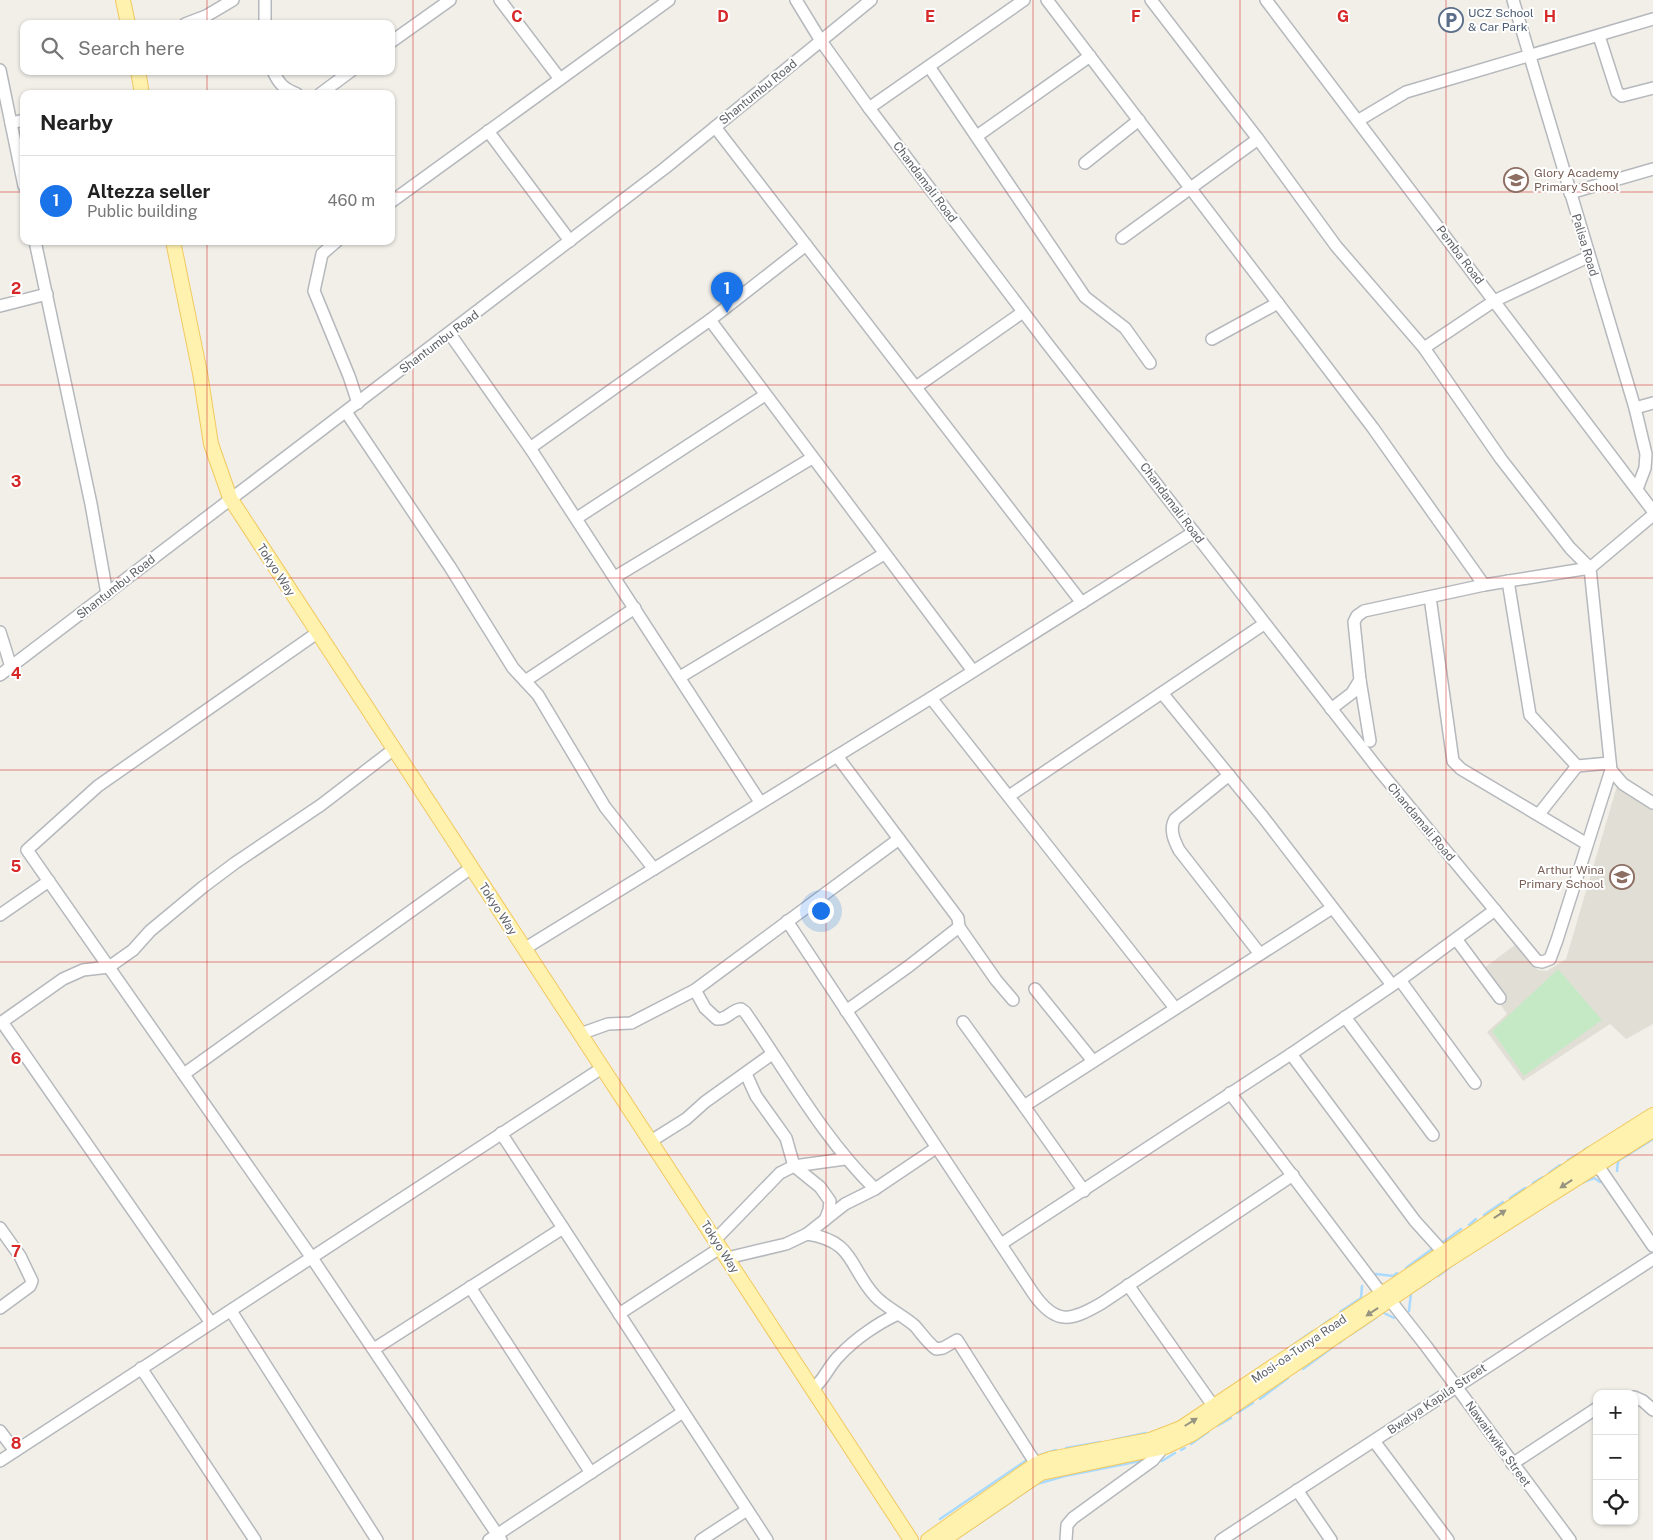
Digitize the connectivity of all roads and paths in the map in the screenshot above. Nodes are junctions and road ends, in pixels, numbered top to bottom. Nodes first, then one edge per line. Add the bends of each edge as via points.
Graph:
1 (123, 0) edge
2 (233, 0) edge
3 (265, 0) edge
4 (450, 0) edge
5 (500, 0) edge
6 (669, 0) edge
7 (796, 0) edge
8 (871, 0) edge
9 (1024, 0) edge
10 (1047, 0) edge
11 (1151, 0) edge
12 (1266, 0) edge
13 (1513, 0) edge
14 (1653, 19) edge
15 (127, 20) edge
16 (194, 20) edge
17 (265, 20) edge
18 (1599, 36) junction
19 (395, 39) edge
20 (821, 41) junction
21 (1090, 56) junction
22 (1530, 56) junction
23 (930, 68) junction
24 (0, 70) edge
25 (138, 75) edge
26 (275, 75) edge
27 (346, 75) edge
28 (560, 79) junction
29 (1653, 88) edge
30 (140, 90) edge
31 (287, 90) edge
32 (325, 90) edge
33 (869, 108) junction
34 (1140, 120) junction
35 (1359, 120) junction
36 (20, 121) edge
37 (10, 123) junction
38 (715, 127) junction
39 (488, 131) junction
40 (978, 136) junction
41 (1258, 139) junction
42 (1085, 163) dead end
43 (20, 168) edge
44 (1653, 169) edge
45 (1191, 188) junction
46 (1570, 194) junction
47 (395, 199) edge
48 (1122, 238) dead end
49 (570, 241) junction
50 (37, 245) edge
51 (174, 245) edge
52 (332, 245) edge
53 (806, 245) junction
54 (1588, 256) junction
55 (47, 294) junction
56 (1494, 301) junction
57 (1278, 303) junction
58 (0, 306) edge
59 (1023, 312) junction
60 (710, 320) junction
61 (450, 334) junction
62 (1212, 340) dead end
63 (1424, 348) junction
64 (1150, 363) dead end
65 (916, 387) junction
66 (765, 395) junction
67 (358, 403) junction
68 (1653, 403) edge
69 (1635, 408) junction
70 (346, 412) junction
71 (530, 448) junction
72 (812, 458) junction
73 (1637, 489) junction
74 (230, 498) junction
75 (1653, 511) edge
76 (1653, 515) edge
77 (577, 518) junction
78 (1194, 532) junction
79 (884, 554) junction
80 (1590, 568) junction
81 (615, 577) junction
82 (1508, 581) junction
83 (1484, 585) junction
84 (107, 594) junction
85 (1430, 597) junction
86 (1082, 603) junction
87 (635, 608) junction
88 (1264, 624) junction
89 (0, 632) edge
90 (317, 633) junction
91 (11, 667) junction
92 (973, 671) junction
93 (0, 675) edge
94 (680, 677) junction
95 (1360, 680) junction
96 (525, 681) junction
97 (1162, 692) junction
98 (931, 698) junction
99 (1331, 709) junction
100 (1370, 741) dead end
101 (394, 749) junction
102 (836, 756) junction
103 (1577, 766) junction
104 (1611, 766) junction
105 (1229, 775) junction
106 (1009, 796) junction
107 (760, 802) junction
108 (1653, 803) edge
109 (1539, 814) junction
110 (899, 840) junction
111 (1587, 844) junction
112 (471, 868) junction
113 (654, 869) junction
114 (49, 881) junction
115 (1332, 908) junction
116 (1495, 910) junction
117 (0, 915) edge
118 (787, 921) junction
119 (959, 927) junction
120 (1456, 939) junction
121 (524, 949) junction
122 (1260, 954) junction
123 (109, 967) junction
124 (1396, 982) junction
125 (1035, 989) dead end
126 (696, 990) junction
127 (1500, 998) dead end
128 (1013, 1000) dead end
129 (1175, 1008) junction
130 (846, 1010) junction
131 (1346, 1017) junction
132 (963, 1022) dead end
133 (1, 1023) edge
134 (580, 1034) junction
135 (772, 1054) junction
136 (1291, 1054) junction
137 (1093, 1061) junction
138 (602, 1068) junction
139 (184, 1074) junction
140 (746, 1074) junction
141 (1475, 1083) dead end
142 (1230, 1093) junction
143 (1024, 1106) junction
144 (1653, 1115) edge
145 (1653, 1130) edge
146 (501, 1133) junction
147 (1433, 1135) dead end
148 (651, 1141) junction
149 (936, 1148) junction
150 (845, 1159) junction
151 (1594, 1159) junction
152 (794, 1166) junction
153 (1293, 1175) junction
154 (875, 1189) junction
155 (1084, 1191) junction
156 (824, 1222) junction
157 (0, 1228) edge
158 (563, 1228) junction
159 (808, 1234) junction
160 (1000, 1244) junction
161 (1653, 1246) edge
162 (721, 1248) junction
163 (1443, 1252) junction
164 (312, 1258) junction
165 (1653, 1260) edge
166 (1128, 1285) junction
167 (470, 1288) junction
168 (1386, 1296) junction
169 (0, 1308) edge
170 (231, 1311) junction
171 (619, 1314) junction
172 (898, 1314) junction
173 (211, 1324) junction
174 (374, 1348) junction
175 (141, 1368) junction
176 (1456, 1386) junction
177 (813, 1389) junction
178 (1638, 1398) edge
179 (1214, 1407) junction
180 (1653, 1410) edge
181 (1593, 1411) edge
182 (683, 1412) junction
183 (0, 1431) edge
184 (1165, 1441) junction
185 (1374, 1441) junction
186 (15, 1451) junction
187 (0, 1461) edge
188 (1036, 1464) junction
189 (1512, 1464) junction
190 (591, 1473) junction
191 (1297, 1490) junction
192 (747, 1510) junction
193 (946, 1526) junction
194 (902, 1528) junction
195 (496, 1538) edge
196 (256, 1540) edge
197 (377, 1540) edge
198 (701, 1540) edge
199 (767, 1540) edge
200 (911, 1540) edge
201 (928, 1540) edge
202 (944, 1540) edge
203 (1066, 1540) edge
204 (1221, 1540) edge
205 (1331, 1540) edge
206 (1448, 1540) edge
207 (1570, 1540) edge

1 - 15 main road
2 - 16 street
3 - 17 street
4 - 19 street
5 - 28 street
6 - 28 street
7 - 20 street, Chandamali Road
8 - 20 street, Shantumbu Road
9 - 23 street
10 - 21 street
11 - 41 street
12 - 35 street, Pemba Road
13 - 22 street, Palisa Road
14 - 18 street
18 - 22 street
18 - 29 street via 1617,92 1622,96
20 - 33 street, Chandamali Road
20 - 38 street, Shantumbu Road
21 - 34 street
21 - 40 street
22 - 35 street via 1406,92
22 - 46 street, Palisa Road
23 - 33 street
23 - 40 street
24 - 37 street
25 - 30 main road
26 - 31 street
27 - 32 street
28 - 39 street
33 - 59 street, Chandamali Road
34 - 42 street
34 - 45 street
35 - 56 street, Pemba Road
36 - 37 street
37 - 43 street
38 - 49 street, Shantumbu Road
38 - 53 street
39 - 47 street
39 - 49 street
40 - 64 street via 1085,296 1125,328
41 - 45 street
41 - 63 street via 1336,246
44 - 46 street
45 - 48 street
45 - 57 street
46 - 54 street, Palisa Road
49 - 61 street, Shantumbu Road
50 - 55 street
51 - 74 main road, Tokyo Way via 211,444
52 - 67 street via 322,254 314,291
53 - 60 street
53 - 65 street
54 - 56 street
54 - 69 street, Palisa Road
55 - 58 street
55 - 84 street
56 - 63 street
56 - 73 street, Pemba Road
57 - 62 street
57 - 83 street via 1373,428
59 - 65 street
59 - 78 street, Chandamali Road
60 - 66 street
60 - 71 street
61 - 67 street, Shantumbu Road
61 - 71 street
63 - 80 street via 1501,459 1570,548
65 - 86 street
66 - 72 street
66 - 77 street
67 - 70 street, Shantumbu Road
68 - 69 street
69 - 73 street, Palisa Road via 1646,454
70 - 74 street, Shantumbu Road
70 - 96 street via 513,668
71 - 77 street
72 - 79 street
72 - 81 street
73 - 75 street, Pemba Road
74 - 84 street, Shantumbu Road
74 - 90 main road, Tokyo Way
76 - 80 street
77 - 81 street
78 - 86 street
78 - 88 street, Chandamali Road
79 - 92 street
79 - 94 street
80 - 82 street
80 - 104 street
81 - 87 street
82 - 83 street
82 - 103 street via 1530,714
83 - 85 street
84 - 91 street, Shantumbu Road
85 - 95 street via 1364,610 1357,616 1354,622
85 - 109 street via 1453,761 1461,769
86 - 92 street
87 - 94 street
87 - 96 street
88 - 97 street
88 - 99 street, Chandamali Road
89 - 91 street
90 - 101 main road, Tokyo Way
90 - 114 street via 98,786 27,850
91 - 93 street, Shantumbu Road
92 - 98 street
94 - 107 street
95 - 99 street via 1352,693
95 - 100 street
96 - 113 street via 538,695 605,807
97 - 105 street
97 - 106 street
98 - 102 street
98 - 106 street
99 - 116 street, Chandamali Road
101 - 112 main road, Tokyo Way
101 - 123 street via 321,806 203,887 150,931 127,955
102 - 107 street
102 - 110 street
103 - 104 street
103 - 109 street
104 - 108 street via 1623,784
104 - 111 street
105 - 115 street
105 - 122 street via 1175,819 1172,834 1179,850
106 - 129 street
107 - 113 street
109 - 111 street
110 - 118 street
110 - 119 street via 958,918
111 - 116 street, Chandamali Road via 1550,959 1542,962 1532,958
112 - 121 main road, Tokyo Way
112 - 139 street
113 - 121 street
114 - 117 street
114 - 123 street
115 - 122 street
115 - 124 street
116 - 120 street
118 - 126 street
118 - 130 street
119 - 128 street
119 - 130 street
120 - 124 street
120 - 127 street
121 - 134 main road, Tokyo Way
122 - 129 street
123 - 133 street via 83,970 63,979
123 - 139 street
124 - 131 street
124 - 141 street
125 - 137 street
126 - 134 street via 631,1023 608,1024
126 - 135 street via 705,1008 717,1019 741,1009
129 - 137 street
130 - 149 street
131 - 136 street
131 - 147 street
132 - 143 street
133 - 173 street
134 - 138 main road, Tokyo Way
135 - 140 street
135 - 150 street
136 - 142 street
136 - 163 street via 1415,1221
137 - 143 street
138 - 146 street
138 - 148 main road, Tokyo Way
139 - 164 street
140 - 148 street
140 - 152 street via 756,1096 786,1138
142 - 153 street, Nawaitwika Street
142 - 155 street
143 - 155 street
144 - 151 main road, Mosi-oa-Tunya Road
145 - 151 main road, Mosi-oa-Tunya Road
146 - 158 street
146 - 164 street
148 - 162 main road, Tokyo Way
149 - 154 street
149 - 160 street
150 - 152 street
150 - 154 street
151 - 161 street
163 -> 151 main road, Mosi-oa-Tunya Road
151 -> 168 main road, Mosi-oa-Tunya Road
152 - 156 street via 820,1187 830,1201
152 - 162 street via 780,1173 758,1193
153 - 166 street
153 - 168 street, Nawaitwika Street
154 - 156 street via 845,1204
155 - 160 street
156 - 159 street
157 - 169 street via 20,1256 32,1281 30,1286
158 - 167 street
158 - 171 street
159 - 162 street via 786,1244
159 - 172 street via 820,1236 844,1249 875,1296
160 - 166 street via 1042,1306 1062,1318 1084,1313
162 - 171 street
162 - 177 main road, Tokyo Way
163 - 168 main road, Mosi-oa-Tunya Road
164 - 170 street
164 - 174 street
165 - 176 street, Bwalya Kapila Street
166 - 179 street
167 - 174 street
167 - 190 street
168 - 176 street, Nawaitwika Street
168 - 179 main road, Mosi-oa-Tunya Road
168 -> 184 main road, Mosi-oa-Tunya Road via 1220,1417 1192,1434
170 - 173 street
170 - 197 street
171 - 182 street
172 - 177 street via 838,1355 822,1382
172 - 188 street via 916,1327 928,1344 936,1349 957,1340
173 - 175 street
174 - 195 street
175 - 186 street
175 - 196 street
176 - 185 street, Bwalya Kapila Street
176 - 189 street, Nawaitwika Street
177 - 194 main road, Tokyo Way
178 - 180 street
184 -> 179 main road, Mosi-oa-Tunya Road
181 - 189 street
182 - 190 street
182 - 192 street
183 - 186 street
184 - 188 main road, Mosi-oa-Tunya Road
184 - 202 main road, Mosi-oa-Tunya Road via 1041,1473
184 - 203 street via 1153,1460 1073,1518 1067,1525
185 - 191 street, Bwalya Kapila Street
185 - 206 street
186 - 187 street
188 - 193 main road, Mosi-oa-Tunya Road
189 - 207 street, Nawaitwika Street
190 - 195 street
191 - 204 street, Bwalya Kapila Street
191 - 205 street
192 - 198 street
192 - 199 street
193 - 194 main road via 924,1534
193 - 201 main road, Mosi-oa-Tunya Road
194 - 200 main road, Tokyo Way

